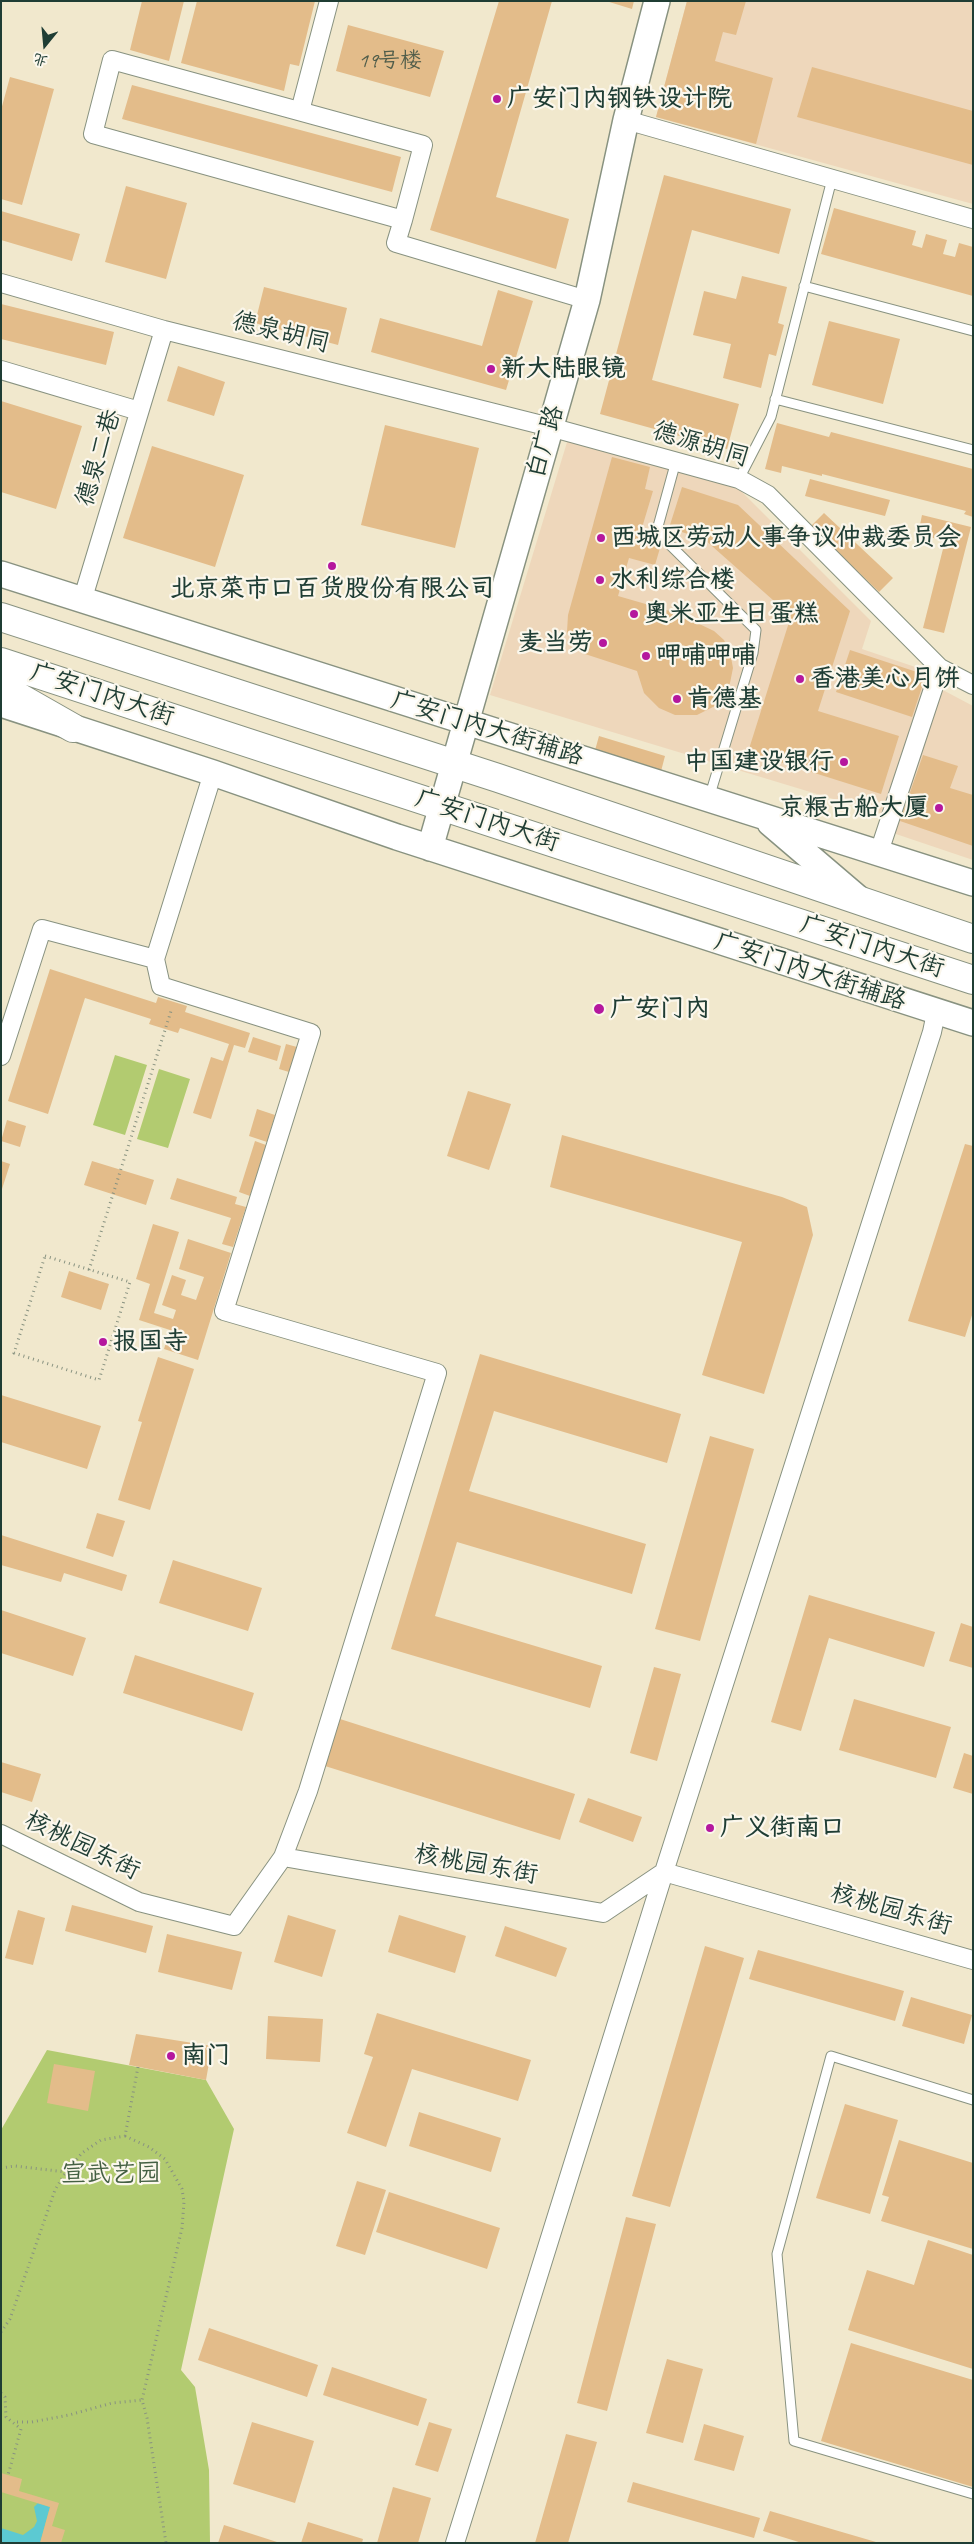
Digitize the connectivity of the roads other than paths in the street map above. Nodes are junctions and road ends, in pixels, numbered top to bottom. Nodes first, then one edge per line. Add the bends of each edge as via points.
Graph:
1 (329, 1) edge
2 (657, 1) edge
3 (300, 111) junction
4 (626, 120) junction
5 (832, 179) junction
6 (973, 219) edge
7 (403, 220) junction
8 (1, 284) edge
9 (804, 286) junction
10 (587, 300) junction
11 (164, 330) junction
12 (973, 331) edge
13 (1, 370) edge
14 (775, 399) junction
15 (139, 411) junction
16 (550, 427) junction
17 (973, 450) edge
18 (676, 462) junction
19 (739, 479) junction
20 (1, 574) edge
21 (82, 601) junction
22 (1, 617) edge
23 (1, 662) edge
24 (940, 668) junction
25 (973, 685) edge
26 (1, 687) edge
27 (1, 704) edge
28 (464, 722) junction
29 (73, 728) junction
30 (452, 764) junction
31 (213, 773) junction
32 (709, 798) junction
33 (442, 806) junction
34 (754, 812) junction
35 (430, 848) junction
36 (879, 852) junction
37 (973, 883) edge
38 (861, 901) junction
39 (892, 912) junction
40 (973, 918) edge
41 (973, 939) edge
42 (882, 951) junction
43 (155, 959) junction
44 (973, 980) edge
45 (973, 999) edge
46 (936, 1012) junction
47 (973, 1023) edge
48 (1, 1056) edge
49 (1, 1834) edge
50 (283, 1858) junction
51 (664, 1872) junction
52 (973, 1960) edge
53 (973, 2100) edge
54 (973, 2494) edge
55 (455, 2543) edge

1 - 3 street
2 - 4 street, 白广路
3 - 7 street via 423,145
3 - 7 street via 112,60 93,134
4 - 5 street
4 - 10 street, 白广路
5 - 6 street
5 - 9 lane
7 - 10 street via 396,243
8 - 11 street, 德泉胡同
9 - 12 lane
9 - 14 lane
10 - 16 street, 白广路
11 - 15 street, 德泉二巷
11 - 16 street, 德泉胡同
13 - 15 street
14 - 17 lane
14 - 19 lane via 771,417
15 - 21 street, 德泉二巷
16 - 18 street, 德源胡同
16 - 28 street, 白广路
18 - 19 street, 德源胡同
18 - 32 lane via 657,530 756,630 753,653
19 - 24 street, 德源胡同 via 768,496
20 - 21 street, 广安门内大街辅路
21 - 28 street, 广安门内大街辅路
22 - 30 main road, 广安门内大街
23 - 33 main road, 广安门内大街
24 - 25 street, 德源胡同
24 - 36 street
26 - 29 main road
27 - 29 street, 广安门内大街辅路
28 - 30 street, 白广路
28 - 32 street, 广安门内大街辅路
29 - 31 street, 广安门内大街辅路
30 - 33 street, 白广路
30 - 38 main road, 广安门内大街
31 - 35 street, 广安门内大街辅路
31 - 43 street
32 - 34 street, 广安门内大街辅路
33 - 35 street, 白广路
33 - 42 main road, 广安门内大街
34 - 36 street, 广安门内大街辅路
34 - 38 street, 广安门内大街 via 788,837
35 - 46 street, 广安门内大街辅路
36 - 37 street, 广安门内大街辅路
38 - 39 main road, 广安门内大街
39 - 40 main road
39 - 41 main road, 广安门内大街
42 - 44 main road, 广安门内大街
42 - 45 main road
43 - 48 street via 42,929
43 - 50 street via 161,986 311,1033 224,1311 437,1374 308,1791
46 - 47 street, 广安门内大街
46 - 51 street via 930,1042
49 - 50 street, 核桃园东街 via 140,1902 234,1926
50 - 51 street, 核桃园东街 via 603,1913
51 - 52 street, 核桃园东街
51 - 55 street
53 - 54 lane via 831,2056 777,2254 794,2441

